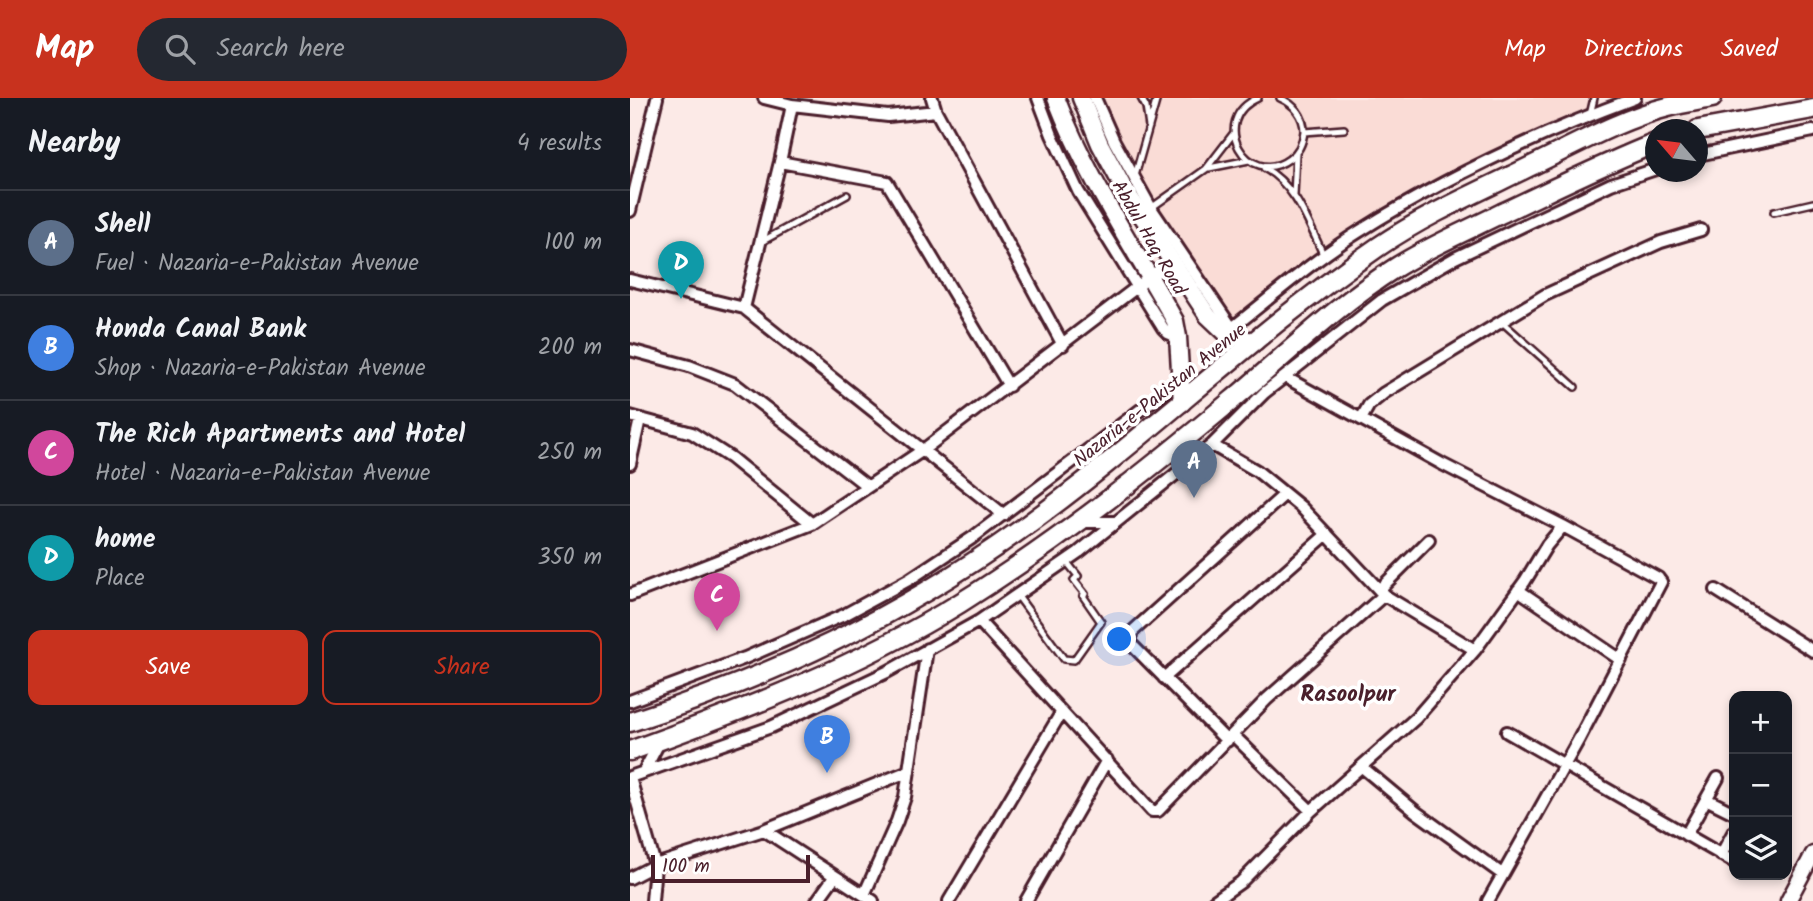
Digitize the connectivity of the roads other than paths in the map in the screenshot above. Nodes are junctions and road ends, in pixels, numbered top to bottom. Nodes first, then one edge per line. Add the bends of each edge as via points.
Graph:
1 (657, 98) edge
2 (764, 98) edge
3 (932, 98) edge
4 (1038, 98) edge
5 (1056, 98) edge
6 (1081, 98) edge
7 (1096, 98) edge
8 (1141, 98) edge
9 (1157, 98) edge
10 (1258, 98) edge
11 (1594, 98) edge
12 (1635, 98) edge
13 (1712, 98) edge
14 (1284, 99) edge
15 (792, 106) junction
16 (1813, 109) edge
17 (936, 111) junction
18 (1590, 115) junction
19 (1708, 128) edge
20 (1149, 130) junction
21 (1344, 130) dead end
22 (1813, 131) edge
23 (1304, 132) junction
24 (1234, 133) junction
25 (1645, 148) edge
26 (1296, 152) junction
27 (1708, 153) edge
28 (1249, 160) junction
29 (780, 162) junction
30 (1260, 165) junction
31 (1206, 169) junction
32 (1645, 173) edge
33 (1128, 183) junction
34 (847, 195) dead end
35 (1294, 195) junction
36 (1813, 203) edge
37 (630, 211) edge
38 (1145, 211) junction
39 (1774, 212) dead end
40 (1701, 230) dead end
41 (761, 242) junction
42 (1324, 256) junction
43 (1171, 261) junction
44 (630, 280) edge
45 (1144, 282) junction
46 (744, 308) junction
47 (1501, 321) junction
48 (1230, 331) junction
49 (1255, 342) junction
50 (1063, 345) junction
51 (630, 350) edge
52 (1285, 377) junction
53 (1181, 379) junction
54 (1009, 386) junction
55 (1575, 387) dead end
56 (1246, 399) junction
57 (1182, 403) junction
58 (635, 418) edge
59 (1361, 419) junction
60 (1212, 445) junction
61 (923, 450) junction
62 (630, 464) edge
63 (867, 486) junction
64 (1285, 494) junction
65 (1004, 514) junction
66 (1077, 522) junction
67 (1116, 522) junction
68 (812, 524) junction
69 (1563, 526) junction
70 (1327, 534) junction
71 (1429, 540) dead end
72 (1066, 561) junction
73 (1518, 590) junction
74 (1716, 590) dead end
75 (1382, 593) junction
76 (630, 595) edge
77 (1017, 595) junction
78 (844, 615) junction
79 (979, 621) junction
80 (853, 634) junction
81 (928, 649) junction
82 (1475, 650) junction
83 (1813, 651) edge
84 (1621, 660) junction
85 (1164, 678) junction
86 (630, 701) edge
87 (1061, 713) junction
88 (630, 722) edge
89 (1507, 732) dead end
90 (1230, 738) junction
91 (662, 740) junction
92 (630, 751) edge
93 (1107, 760) junction
94 (1564, 766) junction
95 (1362, 767) junction
96 (644, 771) junction
97 (909, 771) junction
98 (630, 777) edge
99 (1718, 778) dead end
100 (1706, 799) junction
101 (1729, 810) edge
102 (1311, 811) junction
103 (764, 830) junction
104 (1686, 835) junction
105 (1729, 840) edge
106 (1813, 854) edge
107 (1721, 855) junction
108 (1729, 859) edge
109 (655, 865) junction
110 (1502, 874) junction
111 (835, 876) junction
112 (630, 878) edge
113 (1228, 891) junction
114 (869, 898) edge
115 (652, 901) edge
116 (817, 901) edge
117 (950, 901) edge
118 (1026, 901) edge
119 (1214, 901) edge
120 (1237, 901) edge
121 (1488, 901) edge
122 (1788, 901) edge

1 - 37 street
2 - 15 street
3 - 17 street
4 - 45 street via 1078,191
5 - 45 main road, Abdul Haq Road
6 - 33 main road, Abdul Haq Road via 1100,144
7 - 33 street
8 - 20 lane
9 - 20 lane
10 - 24 lane via 1242,108
11 - 18 lane
12 - 18 street
13 - 49 main road, Nazaria-e-Pakistan Avenue via 1666,107 1597,134 1424,219 1318,291
14 - 23 lane via 1301,117
15 - 17 street via 888,116
15 - 29 street
16 - 19 main road
17 - 50 street
18 - 42 street via 1441,184
20 - 33 lane
21 - 23 lane
22 - 27 street
23 - 26 lane
24 - 28 lane
24 - 31 lane
25 - 56 main road via 1569,180 1395,268 1335,312
26 - 30 lane via 1278,165
26 - 35 lane
28 - 30 lane
28 - 31 lane
29 - 41 street
29 - 54 street via 887,182
30 - 35 lane
31 - 38 lane
32 - 52 street via 1611,184 1455,258 1382,300
33 - 38 main road, Abdul Haq Road
34 - 41 lane
35 - 42 lane
36 - 39 lane
38 - 43 main road, Abdul Haq Road
38 - 48 street
40 - 47 street via 1661,242 1545,295
41 - 46 street
42 - 48 street
43 - 45 street
43 - 48 main road, Abdul Haq Road via 1208,316
44 - 46 street
45 - 50 street
45 - 53 main road, Abdul Haq Road via 1175,321
46 - 61 street
47 - 55 lane
47 - 59 street via 1384,393
48 - 49 main road
49 - 57 main road, Nazaria-e-Pakistan Avenue
50 - 54 street
51 - 63 street via 734,384
52 - 56 street
52 - 59 street
53 - 57 main road, Abdul Haq Road
53 - 65 street
54 - 61 street
56 - 60 street
56 - 66 main road
57 - 80 main road, Nazaria-e-Pakistan Avenue via 1019,531 910,603
58 - 62 street
58 - 68 street via 692,433 731,458
59 - 69 street
60 - 64 street
60 - 67 street
61 - 63 street
61 - 65 street
63 - 68 street
64 - 70 street
64 - 85 street via 1133,631 1128,641
65 - 78 street via 910,579
66 - 67 street
66 - 91 main road via 902,638 840,669
67 - 72 street
68 - 76 street
69 - 73 street
69 - 84 street via 1661,582
70 - 75 street
70 - 85 street
71 - 75 street
72 - 77 street
72 - 77 lane via 1101,622 1074,660 1064,659
73 - 82 street
73 - 84 street
74 - 83 street
75 - 82 street
75 - 90 street
77 - 79 street
78 - 80 street
78 - 86 street via 745,659
79 - 81 street
79 - 87 street
80 - 88 main road, Nazaria-e-Pakistan Avenue via 795,661
81 - 96 street via 771,727
81 - 97 street
82 - 95 street via 1416,718
84 - 94 street
85 - 90 street
87 - 93 street
87 - 117 street
89 - 94 street
90 - 93 street via 1155,812
90 - 102 street
91 - 92 main road
91 - 96 street
93 - 118 street
94 - 104 street
94 - 110 street
95 - 102 street
95 - 110 street
96 - 98 street
97 - 103 street
97 - 114 street via 905,797
98 - 109 street
99 - 100 street
100 - 101 street
100 - 104 street
102 - 113 street
103 - 109 street
103 - 111 street
104 - 107 street
105 - 107 street
106 - 122 street
107 - 108 street
109 - 112 street
109 - 115 street
110 - 121 street
111 - 114 street
111 - 116 street
113 - 119 street
113 - 120 street

